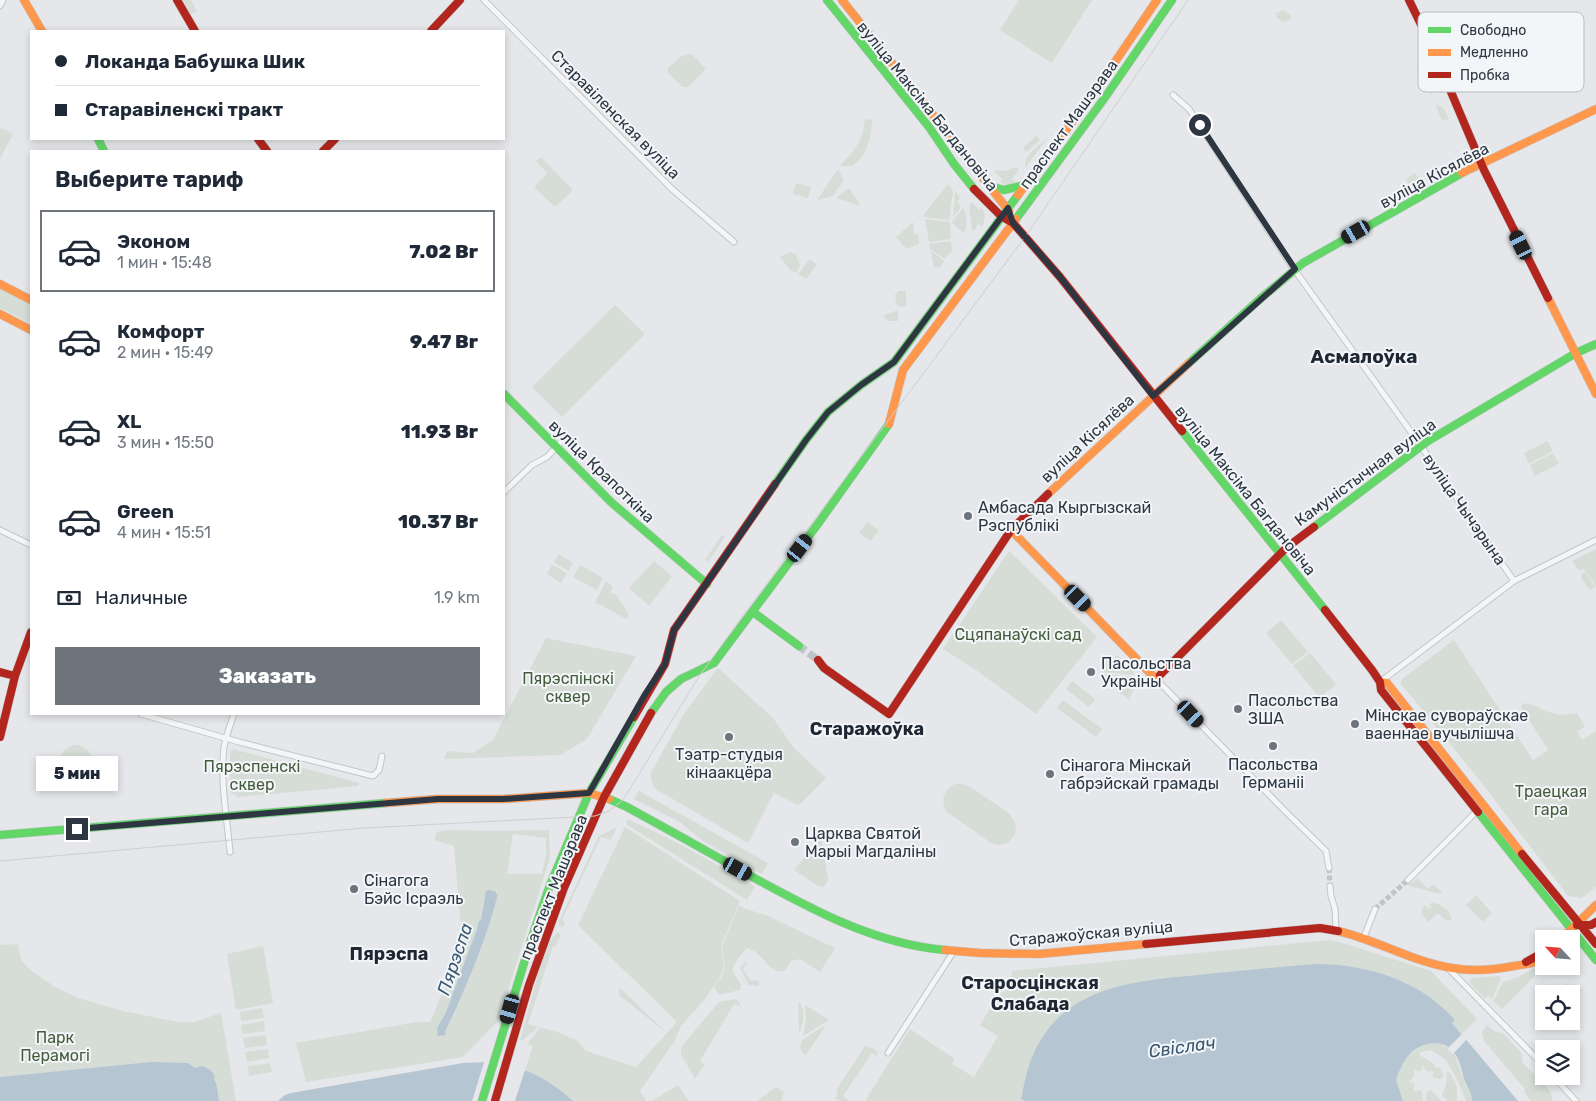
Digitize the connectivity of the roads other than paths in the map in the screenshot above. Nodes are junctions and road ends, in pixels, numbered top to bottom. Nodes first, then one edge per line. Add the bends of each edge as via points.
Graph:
1 (3, 0) edge
2 (24, 0) edge
3 (177, 0) edge
4 (460, 0) edge
5 (484, 0) edge
6 (827, 0) edge
7 (842, 0) edge
8 (1157, 0) edge
9 (1172, 0) edge
10 (1409, 0) edge
11 (0, 6) edge
12 (1418, 18) edge
13 (41, 30) edge
14 (194, 30) edge
15 (432, 30) edge
16 (883, 51) junction
17 (874, 60) junction
18 (1100, 84) junction
19 (1451, 92) edge
20 (1173, 95) dead end
21 (1106, 96) junction
22 (1596, 109) edge
23 (334, 140) edge
24 (325, 150) edge
25 (1481, 163) junction
26 (1025, 185) junction
27 (990, 186) junction
28 (1008, 208) junction
29 (1002, 216) junction
30 (1013, 223) junction
31 (734, 242) dead end
32 (1295, 269) junction
33 (0, 284) edge
34 (30, 299) edge
35 (0, 314) edge
36 (30, 329) edge
37 (1596, 344) edge
38 (1576, 353) junction
39 (896, 358) junction
40 (906, 365) junction
41 (1596, 394) edge
42 (505, 395) edge
43 (1153, 396) junction
44 (560, 444) junction
45 (1421, 446) junction
46 (505, 491) edge
47 (0, 530) edge
48 (1011, 530) junction
49 (1596, 540) edge
50 (30, 545) edge
51 (1280, 552) junction
52 (1514, 581) junction
53 (707, 584) junction
54 (752, 612) junction
55 (30, 635) edge
56 (799, 646) tunnel mouth
57 (818, 660) tunnel mouth
58 (0, 672) edge
59 (14, 676) junction
60 (1156, 678) junction
61 (1380, 682) junction
62 (146, 715) edge
63 (234, 715) edge
64 (0, 737) edge
65 (227, 738) junction
66 (382, 756) dead end
67 (589, 793) junction
68 (604, 797) junction
69 (1477, 812) junction
70 (226, 816) junction
71 (0, 835) edge
72 (230, 852) dead end
73 (1329, 868) tunnel mouth
74 (1408, 880) tunnel mouth
75 (1330, 886) tunnel mouth
76 (1596, 905) edge
77 (1375, 909) tunnel mouth
78 (1569, 910) junction
79 (1586, 913) junction
80 (1596, 922) edge
81 (1336, 930) junction
82 (1576, 930) edge
83 (1580, 933) edge
84 (1364, 938) junction
85 (1580, 938) edge
86 (1596, 943) edge
87 (954, 952) junction
88 (1535, 957) edge
89 (1596, 960) edge
90 (1535, 962) edge
91 (1519, 965) junction
92 (1446, 967) junction
93 (514, 995) junction
94 (525, 998) junction
95 (888, 1052) dead end
96 (1535, 1057) edge
97 (1561, 1085) edge
98 (482, 1101) edge
99 (495, 1101) edge
100 (1576, 1101) edge

1 - 11 street
2 - 13 main road
3 - 14 main road
4 - 15 main road
5 - 31 street, Старавіленская вуліца via 672,189
6 - 17 main road, вуліца Максіма Багдановіча
7 - 16 main road, вуліца Максіма Багдановіча
8 - 18 main road, праспект Машэрава
9 - 21 main road, праспект Машэрава
10 - 12 main road
16 - 17 main road via 875,52
16 - 27 main road, вуліца Максіма Багдановіча
17 - 29 main road, вуліца Максіма Багдановіча via 975,190
18 - 21 main road via 1108,85
18 - 26 main road, праспект Машэрава
19 - 25 main road
20 - 32 street, вуліца Чычэрына via 1189,109
21 - 30 main road, праспект Машэрава
22 - 25 main road, вуліца Кісялёва
23 - 24 main road
25 - 32 main road, вуліца Кісялёва
25 - 38 main road
26 - 27 main road via 1004,190
26 - 28 main road, праспект Машэрава
27 - 28 main road, вуліца Максіма Багдановіча
28 - 29 main road, праспект Машэрава
28 - 30 main road, вуліца Максіма Багдановіча
29 - 30 main road, вуліца Максіма Багдановіча
29 - 39 main road, праспект Машэрава
30 - 40 main road, праспект Машэрава
30 - 43 main road, вуліца Максіма Багдановіча via 1060,277
32 - 43 main road, вуліца Кісялёва
32 - 45 street, вуліца Чычэрына
33 - 34 main road
35 - 36 main road
37 - 38 main road, Камуністычная вуліца
38 - 41 main road
38 - 45 main road, Камуністычная вуліца
39 - 40 main road
39 - 53 main road, праспект Машэрава via 828,412
40 - 54 main road, праспект Машэрава via 892,421
42 - 44 main road, вуліца Крапоткіна
43 - 48 main road, вуліца Кісялёва
43 - 51 main road, вуліца Максіма Багдановіча
44 - 46 street
44 - 53 main road, вуліца Крапоткіна via 612,503
45 - 51 main road, Камуністычная вуліца
45 - 52 street, вуліца Чычэрына
47 - 50 street
48 - 57 main road, вуліца Кісялёва via 889,714 824,668
48 - 60 main road
49 - 52 street
51 - 60 main road, Камуністычная вуліца
51 - 61 main road, вуліца Максіма Багдановіча
52 - 61 street
53 - 67 main road, праспект Машэрава via 674,630 665,664
54 - 56 main road
54 - 68 main road, праспект Машэрава via 714,663 681,679 656,704
55 - 59 main road
58 - 59 main road
59 - 64 main road
60 - 73 street via 1326,851
61 - 69 main road, вуліца Максіма Багдановіча via 1381,690
61 - 78 main road, вуліца Максіма Багдановіча via 1387,683
62 - 65 street
63 - 65 street
65 - 66 street via 373,776 379,770
65 - 70 street via 224,746
67 - 68 main road, Старажоўская вуліца
67 - 70 main road, Старажоўская вуліца via 503,799 438,799
67 - 93 main road, праспект Машэрава via 550,886
68 - 87 main road, Старажоўская вуліца via 840,922 887,939
68 - 94 main road, праспект Машэрава via 557,906
69 - 74 street
69 - 82 main road, вуліца Максіма Багдановіча via 1561,917
70 - 71 main road, Старажоўская вуліца
70 - 72 street
75 - 81 street
76 - 79 main road
77 - 84 street
78 - 79 main road via 1577,914
78 - 82 main road, вуліца Максіма Багдановіча
79 - 82 main road
80 - 82 main road
80 - 86 main road
81 - 84 main road, Старажоўская вуліца
81 - 87 main road, Старажоўская вуліца via 1320,928 1039,954
83 - 86 main road, вуліца Максіма Багдановіча
84 - 92 main road, Старажоўская вуліца
85 - 89 main road, вуліца Максіма Багдановіча
87 - 95 street
88 - 91 main road, Старажоўская вуліца
90 - 91 main road, Старажоўская вуліца
91 - 92 main road, Старажоўская вуліца via 1488,970
92 - 96 street
93 - 94 main road via 519,1002
93 - 98 main road, праспект Машэрава
94 - 99 main road, праспект Машэрава
97 - 100 street

